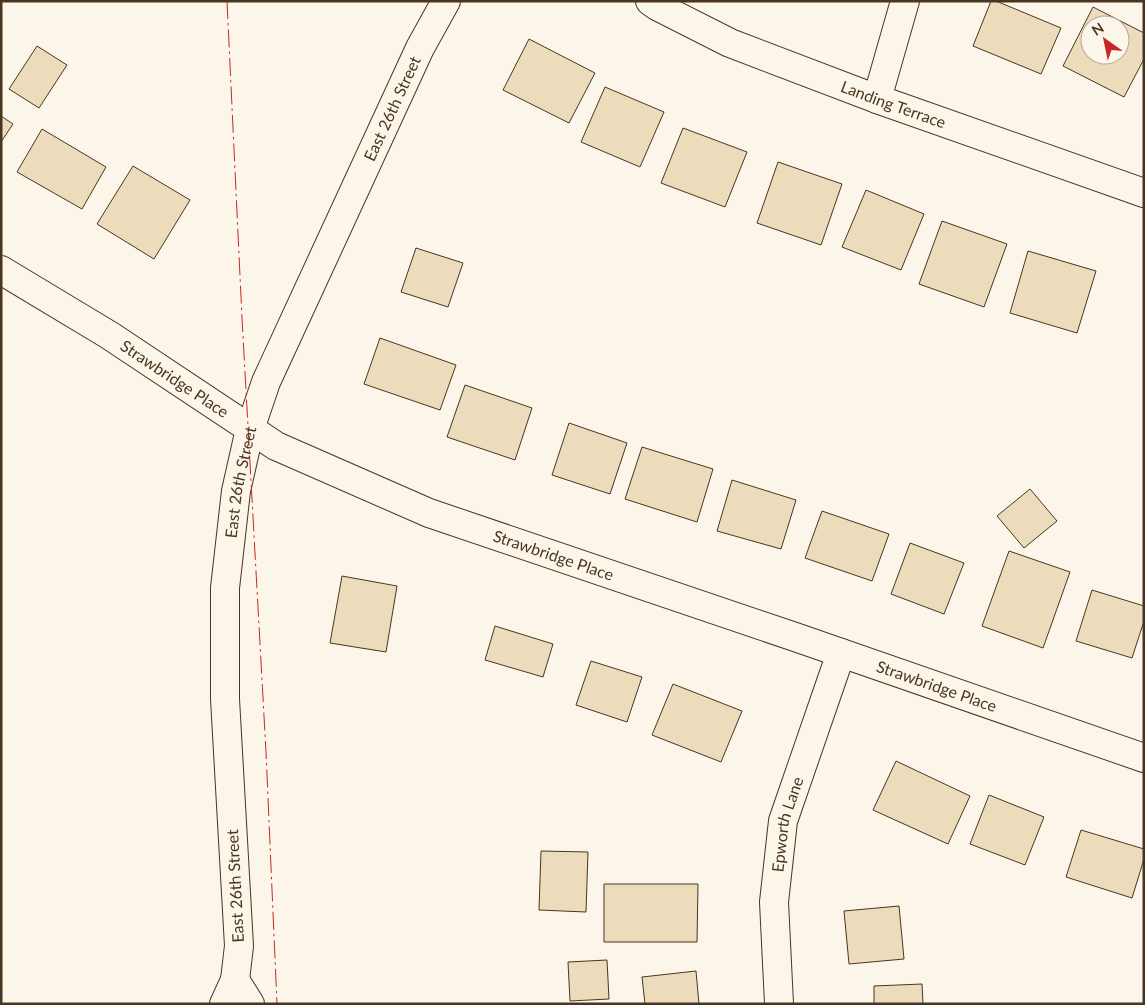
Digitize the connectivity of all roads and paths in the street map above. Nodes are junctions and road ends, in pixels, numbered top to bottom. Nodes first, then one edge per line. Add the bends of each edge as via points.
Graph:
1 (446, 1) edge
2 (650, 1) edge
3 (905, 1) edge
4 (877, 99) junction
5 (1144, 193) edge
6 (1, 270) edge
7 (250, 429) junction
8 (841, 653) junction
9 (1144, 758) edge
10 (229, 992) edge
11 (250, 1004) edge
12 (779, 1004) edge

1 - 7 street, East 26th Street via 420,48 266,382
2 - 4 street, Landing Terrace via 730,43
3 - 4 street
4 - 5 street, Landing Terrace
6 - 7 street, Strawbridge Place via 109,335
7 - 8 street, Strawbridge Place via 276,446 429,513
7 - 10 street, East 26th Street via 236,490 225,588 225,699 239,946
8 - 9 street, Strawbridge Place
8 - 12 street, Epworth Lane via 783,821 774,902
10 - 11 street

